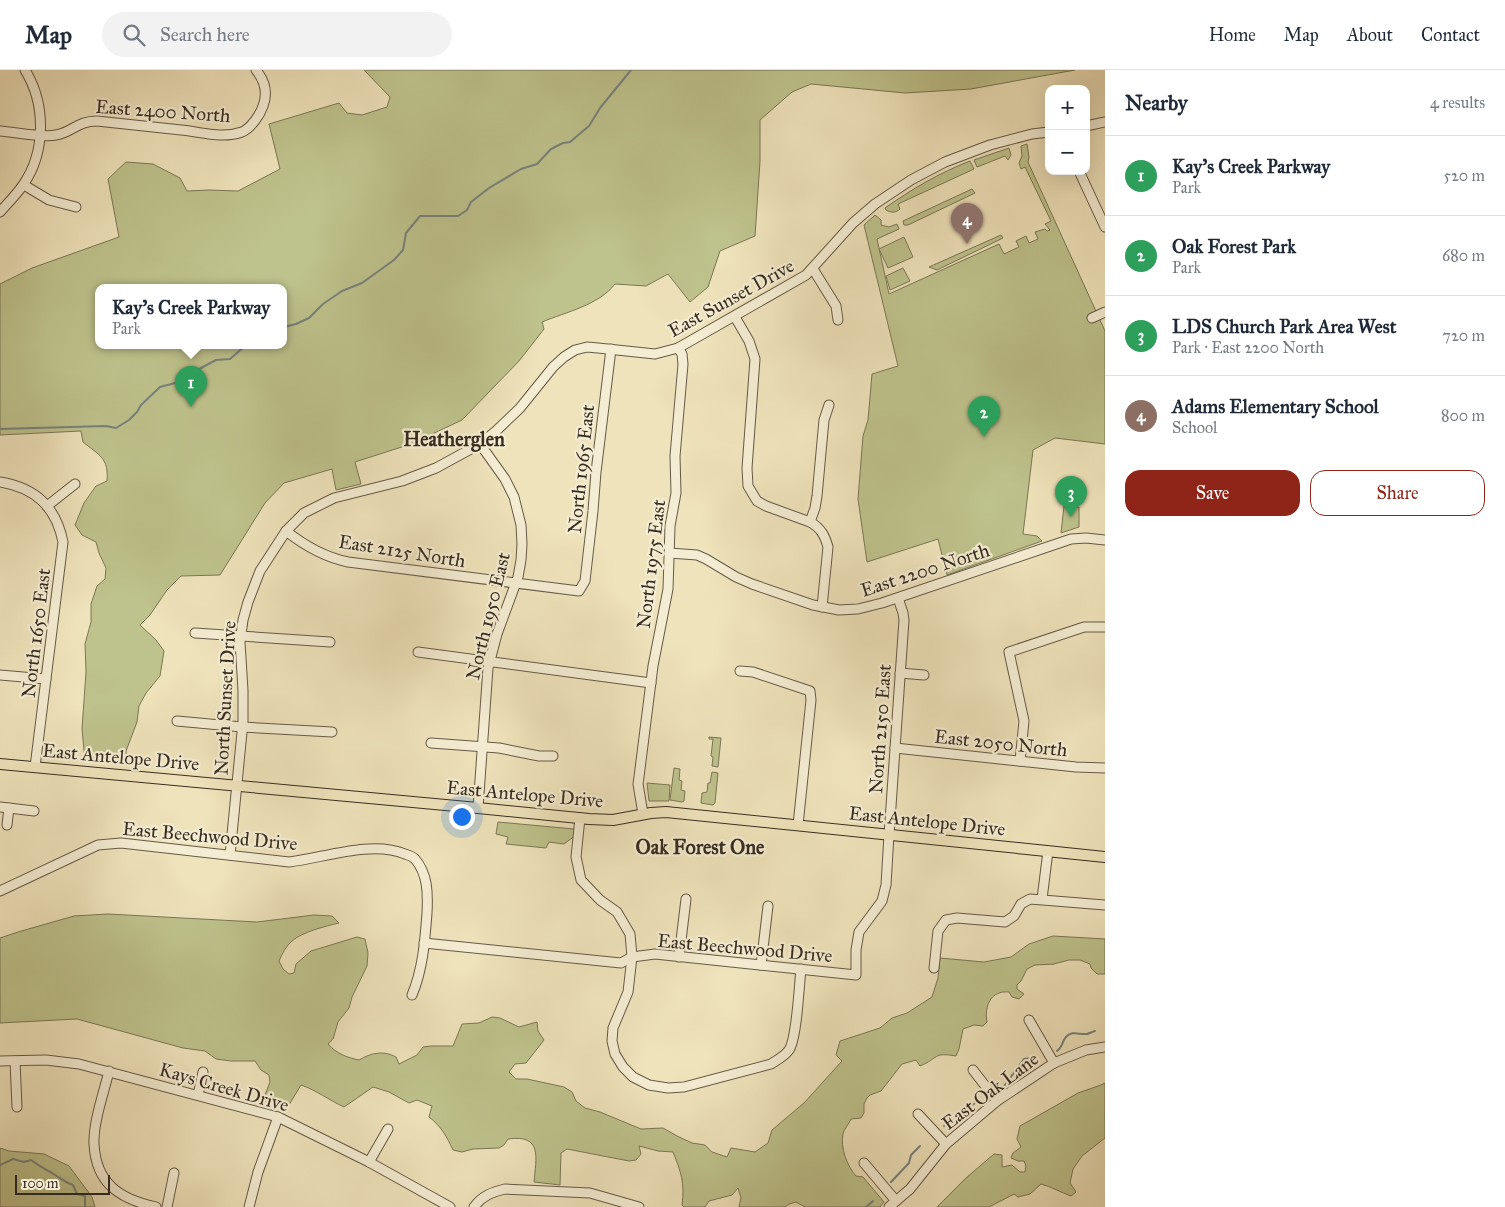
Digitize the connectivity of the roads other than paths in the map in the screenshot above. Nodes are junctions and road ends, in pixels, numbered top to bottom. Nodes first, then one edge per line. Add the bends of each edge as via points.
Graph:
1 (25, 70) edge
2 (256, 70) edge
3 (1105, 122) edge
4 (1090, 125) edge
5 (0, 131) edge
6 (1045, 132) edge
7 (40, 135) junction
8 (1081, 175) edge
9 (24, 184) junction
10 (76, 207) dead end
11 (0, 212) edge
12 (1105, 227) edge
13 (813, 269) junction
14 (1105, 312) edge
15 (735, 317) junction
16 (1092, 318) dead end
17 (838, 320) dead end
18 (678, 348) junction
19 (612, 349) junction
20 (829, 405) dead end
21 (480, 444) junction
22 (0, 482) edge
23 (75, 484) dead end
24 (47, 506) junction
25 (806, 521) junction
26 (286, 531) junction
27 (1105, 540) edge
28 (669, 553) junction
29 (516, 584) junction
30 (579, 591) joint
31 (898, 598) junction
32 (248, 602) joint
33 (822, 607) junction
34 (1105, 627) edge
35 (195, 633) dead end
36 (241, 636) junction
37 (330, 642) dead end
38 (418, 652) dead end
39 (489, 662) junction
40 (740, 671) dead end
41 (900, 673) junction
42 (924, 674) dead end
43 (0, 675) edge
44 (46, 679) junction
45 (651, 683) junction
46 (177, 721) dead end
47 (242, 727) junction
48 (332, 732) dead end
49 (431, 743) dead end
50 (484, 747) junction
51 (895, 748) junction
52 (552, 756) dead end
53 (1020, 761) junction
54 (0, 764) edge
55 (35, 767) junction
56 (1105, 768) edge
57 (237, 786) junction
58 (5, 808) edge
59 (478, 808) junction
60 (34, 811) dead end
61 (644, 814) junction
62 (580, 818) junction
63 (7, 825) dead end
64 (798, 825) junction
65 (888, 835) junction
66 (1048, 851) junction
67 (230, 855) junction
68 (1105, 857) edge
69 (0, 892) edge
70 (686, 899) dead end
71 (1042, 899) junction
72 (1105, 905) edge
73 (768, 906) dead end
74 (424, 943) junction
75 (632, 957) junction
76 (679, 957) junction
77 (761, 965) junction
78 (934, 968) dead end
79 (801, 969) junction
80 (856, 975) joint
81 (412, 995) dead end
82 (1030, 1020) dead end
83 (1105, 1048) edge
84 (0, 1061) edge
85 (15, 1061) junction
86 (1054, 1062) junction
87 (973, 1070) dead end
88 (109, 1071) junction
89 (203, 1072) dead end
90 (198, 1095) junction
91 (997, 1101) junction
92 (17, 1107) dead end
93 (918, 1114) dead end
94 (278, 1117) junction
95 (388, 1129) dead end
96 (946, 1144) junction
97 (369, 1162) junction
98 (864, 1163) dead end
99 (174, 1173) dead end
100 (893, 1204) edge
101 (156, 1207) edge
102 (166, 1207) edge
103 (249, 1207) edge
104 (450, 1207) edge
105 (474, 1207) edge
106 (639, 1207) edge

1 - 7 street via 40,109
2 - 7 street, East 2400 North via 266,91 260,114 249,128 228,136 98,121 80,123 56,135
3 - 4 street
5 - 7 street, East 2400 North
6 - 13 street, East Sunset Drive via 990,145 910,180 853,223
7 - 9 street via 33,165
8 - 12 street
9 - 10 street via 49,200
9 - 11 street
13 - 15 street, East Sunset Drive
13 - 17 street via 836,306
14 - 16 street
15 - 18 street, East Sunset Drive
15 - 25 street via 749,341 754,359 748,486 757,501
18 - 19 street, East Sunset Drive via 654,354
18 - 28 street, North 1975 East via 683,364 675,456 676,493
19 - 21 street, East Sunset Drive via 575,350 564,357 520,408
19 - 30 street, North 1965 East via 585,581
20 - 25 street via 824,420 815,508
21 - 26 street, East Sunset Drive via 436,468 402,481 318,505 304,513
21 - 29 street, North 1950 East via 506,479 516,504 522,544
22 - 24 street via 25,489
23 - 24 street
24 - 44 street, North 1650 East via 56,518 63,542
25 - 33 street via 820,530 828,548
26 - 29 street, East 2125 North via 301,543 335,559
26 - 32 street, East Sunset Drive via 260,571
27 - 31 street, East 2200 North via 1079,538
28 - 33 street, East 2200 North via 697,555 752,584
28 - 45 street, North 1975 East via 668,589
29 - 30 street, East 2125 North
29 - 39 street, North 1950 East
31 - 33 street, East 2200 North via 858,609
31 - 41 street, North 2150 East via 904,620
32 - 36 street, North Sunset Drive
34 - 53 street via 1084,627 1009,652 1024,721
35 - 36 street
36 - 37 street
36 - 47 street, North Sunset Drive
38 - 39 street
39 - 45 street
39 - 50 street, North 1950 East
40 - 64 street via 810,691
41 - 42 street
41 - 51 street, North 2150 East
43 - 44 street
44 - 55 street, North 1650 East
45 - 61 street, North 1975 East via 638,784
46 - 47 street
47 - 48 street
47 - 57 street, North Sunset Drive
49 - 50 street
50 - 52 street
50 - 59 street, North 1950 East
51 - 53 street, East 2050 North
51 - 65 street, North 2150 East
53 - 56 street, East 2050 North
54 - 55 main road, East Antelope Drive
55 - 57 main road, East Antelope Drive
57 - 59 main road, East Antelope Drive
57 - 67 street, North Sunset Drive
58 - 60 street
58 - 63 street
59 - 62 main road, East Antelope Drive
61 - 62 main road, East Antelope Drive via 613,820
61 - 64 main road, East Antelope Drive via 666,812
62 - 75 street via 576,856 581,880 617,912 630,934
64 - 65 main road, East Antelope Drive
65 - 66 main road, East Antelope Drive
65 - 80 street, North 2150 East via 886,885 882,901 859,932
66 - 68 main road, East Antelope Drive
66 - 71 street
67 - 69 street, East Beechwood Drive via 120,844 98,845
67 - 74 street, East Beechwood Drive via 289,862 366,849 397,850 414,857 424,875 428,896
70 - 76 street
71 - 72 street
71 - 78 street via 1030,899 1005,922 946,920 938,931
73 - 77 street
74 - 75 street, East Beechwood Drive via 621,963
74 - 81 street, East Beechwood Drive via 418,982
75 - 76 street, East Beechwood Drive via 656,954
75 - 79 street via 628,992 613,1028 615,1054 634,1077 649,1085 668,1088 684,1087 771,1064 779,1059 790,1049
76 - 77 street, East Beechwood Drive
77 - 79 street, East Beechwood Drive
79 - 80 street, East Beechwood Drive
82 - 86 street
83 - 86 street, East Oak Lane via 1086,1050
84 - 85 street, Kays Creek Drive
85 - 88 street, Kays Creek Drive via 46,1060
85 - 92 street
86 - 91 street, East Oak Lane
87 - 91 street
88 - 90 street, Kays Creek Drive
88 - 101 street via 93,1143 97,1163 106,1183 125,1198
89 - 90 street
90 - 94 street, Kays Creek Drive
91 - 96 street, East Oak Lane
93 - 96 street
94 - 97 street, Kays Creek Drive
94 - 103 street
95 - 97 street
96 - 100 street, East Oak Lane via 910,1189
97 - 104 street, Kays Creek Drive
98 - 100 street
99 - 102 street
105 - 106 street via 492,1192 505,1189 590,1193

